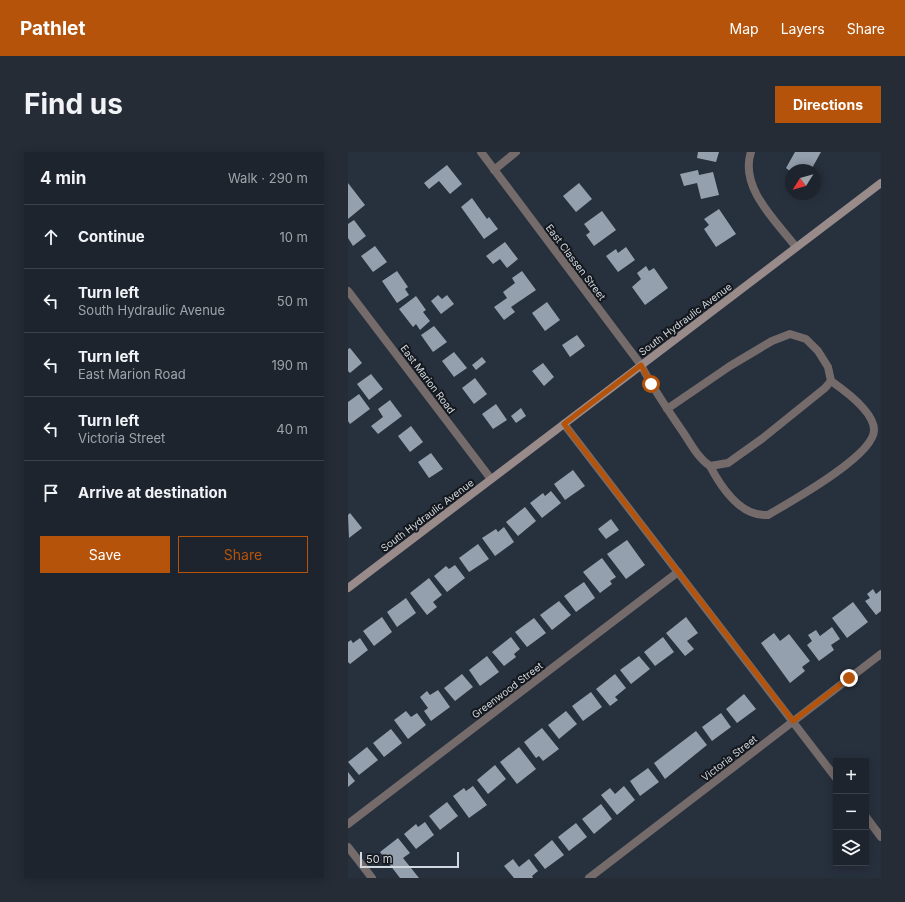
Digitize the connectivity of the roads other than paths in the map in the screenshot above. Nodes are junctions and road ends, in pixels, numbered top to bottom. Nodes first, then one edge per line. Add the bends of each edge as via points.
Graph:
1 (481, 152) edge
2 (516, 152) edge
3 (751, 152) edge
4 (494, 170) junction
5 (881, 183) edge
6 (796, 247) junction
7 (348, 291) edge
8 (641, 365) junction
9 (831, 381) junction
10 (667, 409) junction
11 (564, 424) junction
12 (710, 466) junction
13 (491, 479) junction
14 (678, 572) junction
15 (348, 588) edge
16 (881, 654) edge
17 (793, 721) junction
18 (833, 774) edge
19 (869, 821) edge
20 (348, 824) edge
21 (881, 837) edge
22 (348, 847) edge
23 (372, 878) edge
24 (589, 878) edge

1 - 4 street, East Classen Street
2 - 4 street
3 - 6 street via 750,171 758,197
4 - 8 street, East Classen Street
5 - 6 street, South Hydraulic Avenue
6 - 8 street, South Hydraulic Avenue
7 - 13 street, East Marion Road
8 - 10 street, East Classen Street
8 - 11 street, South Hydraulic Avenue
9 - 10 street via 828,367 818,351 806,339 790,334 772,341 730,366
9 - 12 street via 769,433 728,463
9 - 12 street, East Classen Street via 848,392 872,421 872,438 854,459 803,494 762,516 744,507 732,497 721,486
10 - 12 street, East Classen Street via 704,462
11 - 13 street, South Hydraulic Avenue
11 - 14 street
13 - 15 street, South Hydraulic Avenue
14 - 17 street
14 - 20 street, Greenwood Street
16 - 17 street, Victoria Street
17 - 18 street
17 - 24 street, Victoria Street
19 - 21 street
22 - 23 street

